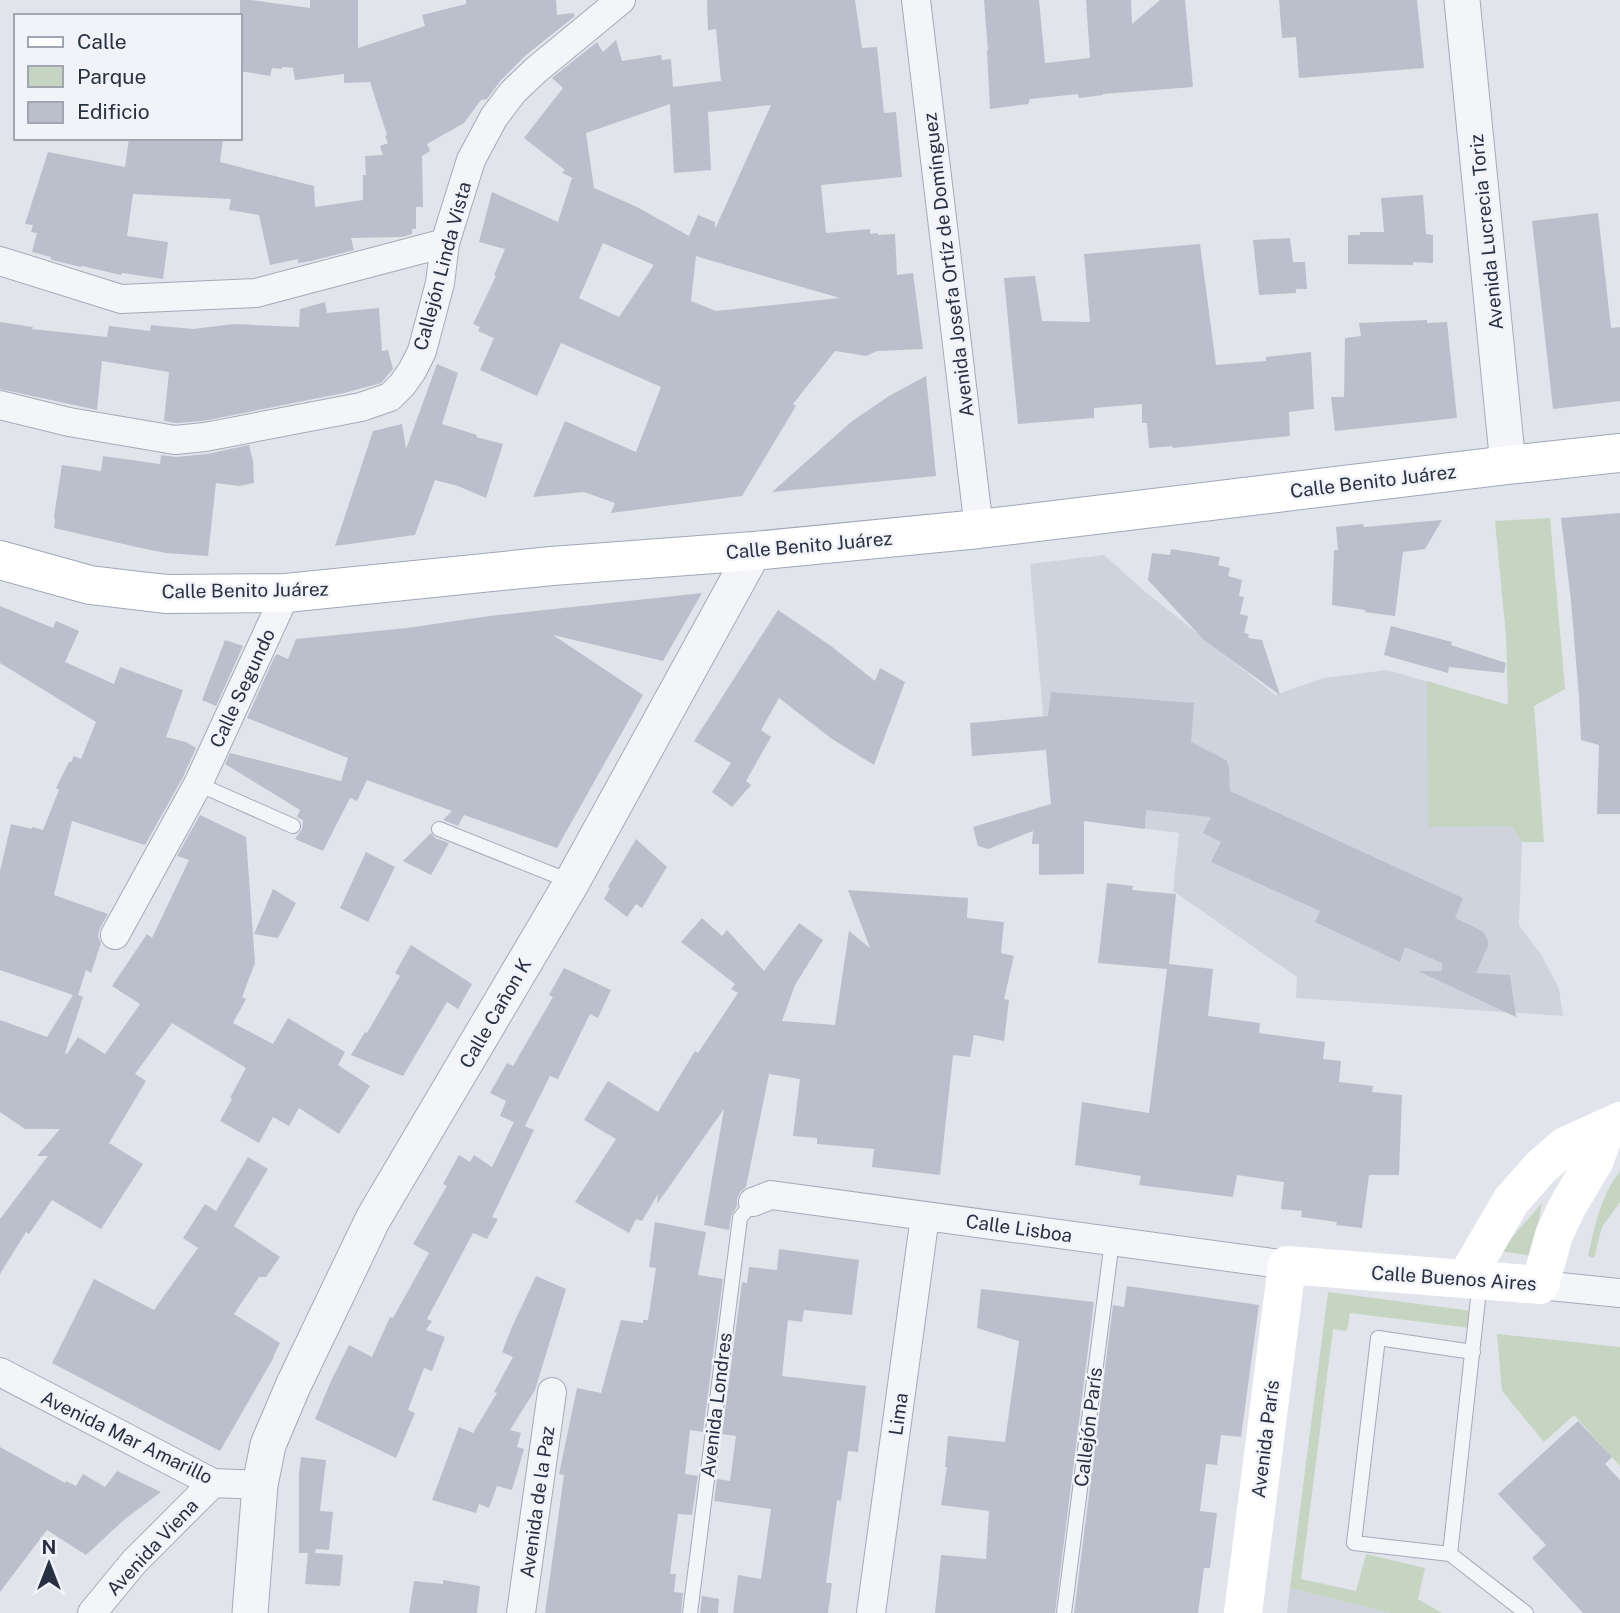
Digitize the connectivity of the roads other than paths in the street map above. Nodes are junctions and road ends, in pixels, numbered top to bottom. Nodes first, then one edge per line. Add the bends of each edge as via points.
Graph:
1 (621, 0) edge
2 (916, 0) edge
3 (1462, 0) edge
4 (445, 243) junction
5 (0, 261) edge
6 (0, 405) edge
7 (1620, 453) edge
8 (1508, 464) junction
9 (979, 529) junction
10 (754, 551) junction
11 (0, 560) edge
12 (286, 593) junction
13 (198, 783) junction
14 (293, 826) dead end
15 (439, 829) dead end
16 (572, 882) junction
17 (115, 935) dead end
18 (1613, 1125) edge
19 (753, 1202) joint
20 (925, 1216) junction
21 (1112, 1241) junction
22 (1287, 1265) junction
23 (1473, 1279) junction
24 (1539, 1285) junction
25 (1620, 1293) edge
26 (1472, 1352) junction
27 (0, 1373) edge
28 (552, 1392) dead end
29 (214, 1483) junction
30 (260, 1485) junction
31 (1450, 1554) junction
32 (92, 1613) edge
33 (250, 1613) edge
34 (521, 1613) edge
35 (690, 1613) edge
36 (871, 1613) edge
37 (1064, 1613) edge
38 (1243, 1613) edge
39 (1526, 1613) edge

1 - 4 street, Callejón Linda Vista via 513,92 471,160
2 - 9 street, Avenida Josefa Ortíz de Domínguez
3 - 8 street, Avenida Lucrecia Toriz
4 - 5 street via 256,292 121,299
4 - 6 street, Callejón Linda Vista via 422,351 390,397 348,409 175,440
7 - 8 main road, Calle Benito Juárez
8 - 9 main road, Calle Benito Juárez
9 - 10 main road, Calle Benito Juárez
10 - 12 main road, Calle Benito Juárez
10 - 16 street, Calle Cañon K
11 - 12 main road, Calle Benito Juárez via 90,585 127,590
12 - 13 street, Calle Segundo
13 - 14 lane
13 - 17 street, Calle Segundo
15 - 16 lane
16 - 30 street, Calle Cañon K via 373,1219 293,1386 268,1445
18 - 23 main road via 1565,1146 1539,1168 1511,1201
18 - 24 main road via 1554,1235
19 - 20 street, Calle Lisboa via 771,1195
19 - 35 lane, Avenida Londres via 740,1217
20 - 21 street, Calle Lisboa
20 - 36 street, Lima
21 - 22 street, Calle Lisboa
21 - 37 lane, Callejón París
22 - 23 main road, Calle Buenos Aires
22 - 38 main road, Avenida París
23 - 24 main road, Calle Buenos Aires
23 - 26 lane
24 - 25 street, Calle Buenos Aires
26 - 31 lane
26 - 31 lane via 1378,1338 1354,1543
27 - 29 street, Avenida Mar Amarillo
28 - 34 street, Avenida de la Paz
29 - 30 street, Avenida Mar Amarillo
29 - 32 street, Avenida Viena via 134,1562
30 - 33 street, Calle Cañon K
31 - 39 lane

